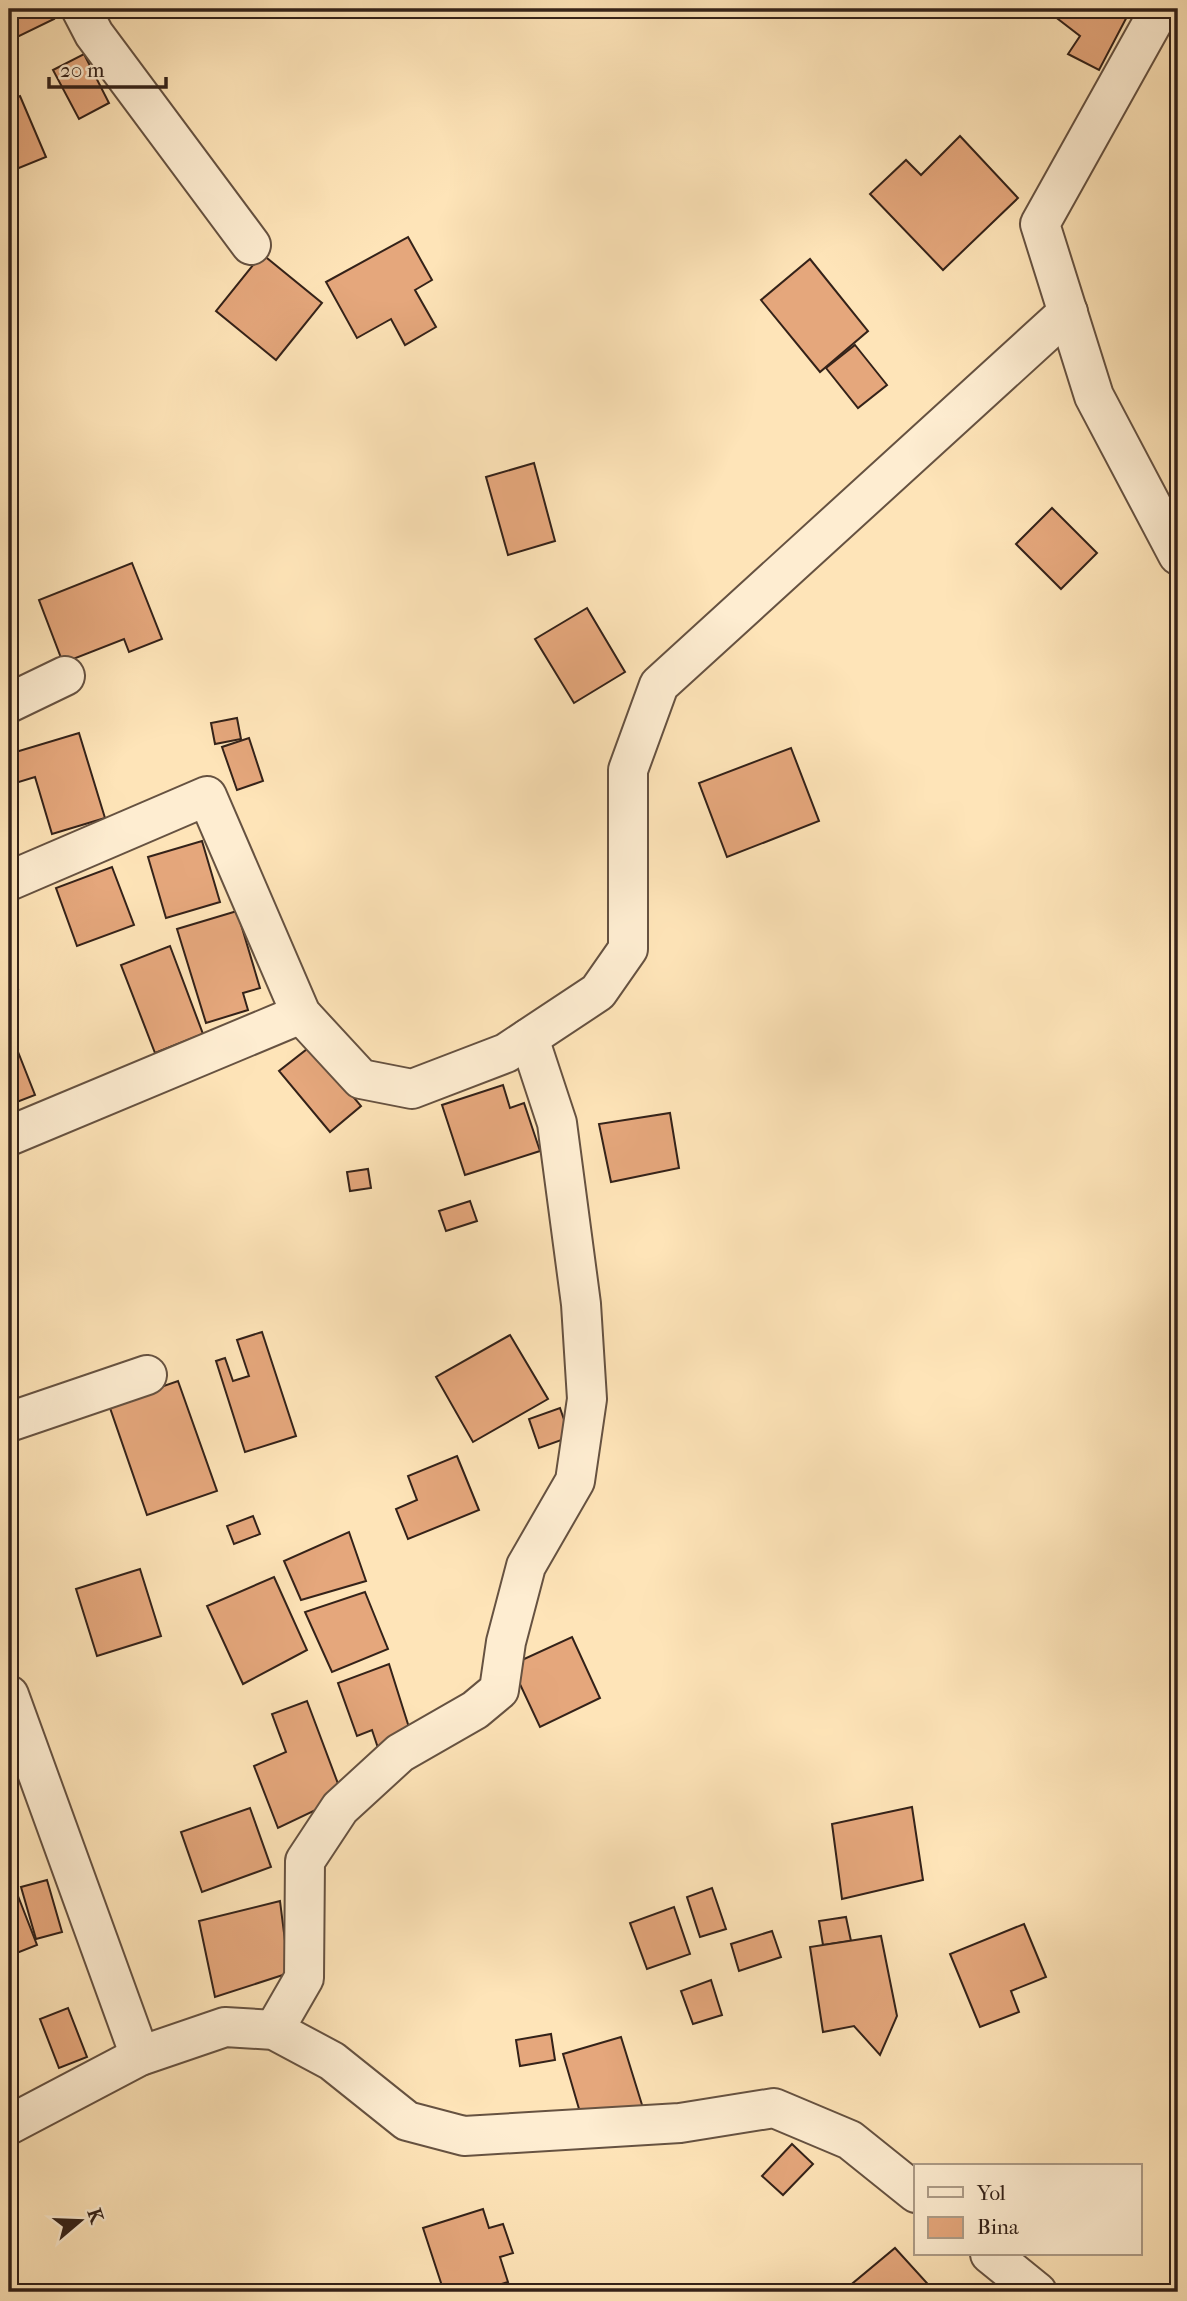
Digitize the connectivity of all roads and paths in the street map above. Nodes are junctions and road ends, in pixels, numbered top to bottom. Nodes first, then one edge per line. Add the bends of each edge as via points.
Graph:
1 (81, 9) edge
2 (1160, 9) edge
3 (251, 245) dead end
4 (1068, 312) junction
5 (1178, 555) edge
6 (65, 676) dead end
7 (9, 704) edge
8 (9, 881) edge
9 (300, 1014) junction
10 (529, 1038) junction
11 (9, 1136) edge
12 (147, 1375) dead end
13 (9, 1422) edge
14 (9, 1696) edge
15 (274, 2030) junction
16 (139, 2056) junction
17 (9, 2125) edge
18 (914, 2191) edge
19 (992, 2256) edge
20 (1037, 2292) edge

1 - 3 street via 94,34
2 - 4 street via 1040,223
4 - 5 street via 1094,396
4 - 10 street via 659,685 628,770 628,949 598,992
6 - 7 street
8 - 9 street via 207,796
9 - 10 street via 361,1079 412,1088 506,1053
9 - 11 street
10 - 15 street via 557,1124 581,1304 587,1399 575,1481 526,1566 499,1690 475,1710 400,1753 340,1808 305,1861 304,1978
12 - 13 street
14 - 16 street
15 - 16 street via 225,2027
15 - 18 street via 332,2062 407,2121 464,2136 680,2123 774,2108 850,2140
16 - 17 street
19 - 20 street

